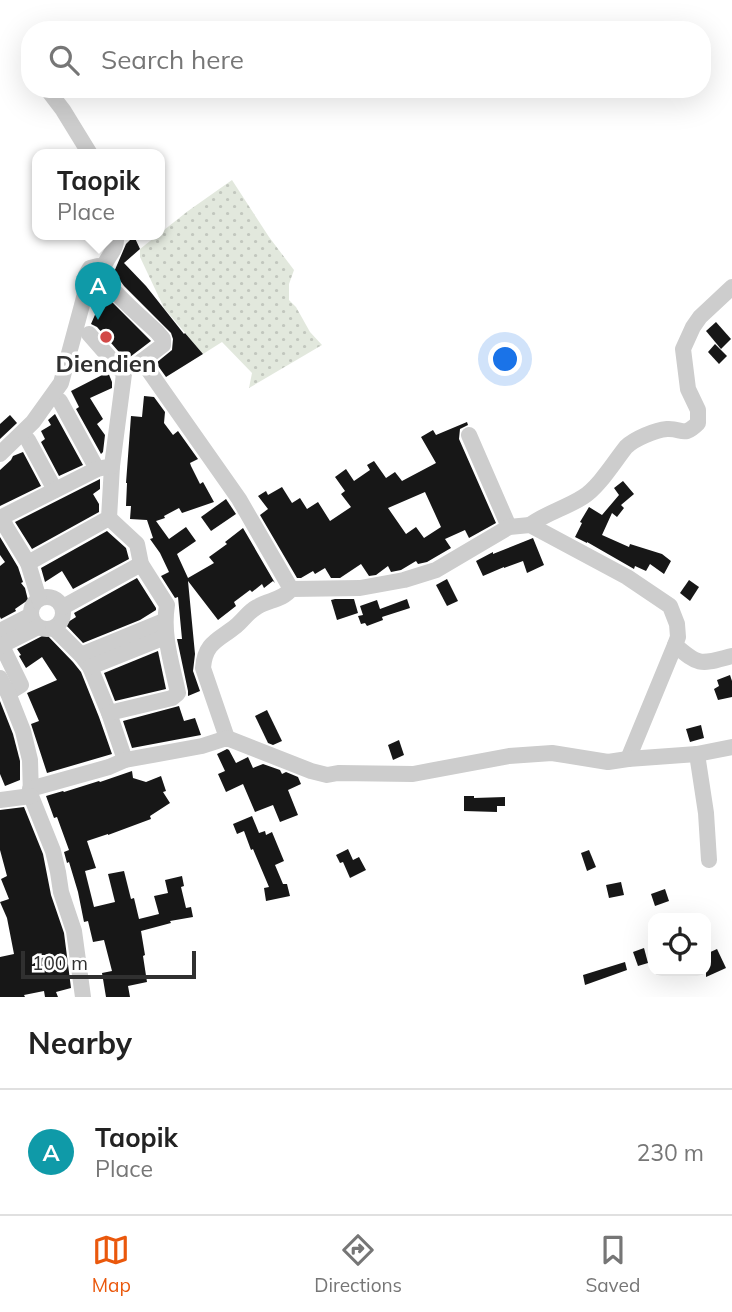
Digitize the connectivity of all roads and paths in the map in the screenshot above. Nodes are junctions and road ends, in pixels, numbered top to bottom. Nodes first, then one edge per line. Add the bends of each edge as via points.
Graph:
1 (54, 98) edge
2 (87, 149) edge
3 (117, 240) edge
4 (102, 271) junction
5 (732, 287) edge
6 (89, 334) dead end
7 (142, 361) junction
8 (124, 374) junction
9 (60, 401) dead end
10 (469, 435) dead end
11 (28, 440) dead end
12 (0, 454) edge
13 (105, 468) junction
14 (55, 490) junction
15 (1, 515) edge
16 (110, 517) junction
17 (530, 525) junction
18 (509, 527) junction
19 (28, 563) junction
20 (141, 564) junction
21 (291, 589) junction
22 (39, 598) junction
23 (62, 607) junction
24 (41, 623) junction
25 (165, 629) junction
26 (0, 641) edge
27 (675, 645) junction
28 (732, 656) edge
29 (86, 661) junction
30 (0, 678) edge
31 (8, 693) junction
32 (109, 713) junction
33 (227, 738) junction
34 (732, 747) edge
35 (697, 754) junction
36 (628, 759) junction
37 (125, 760) junction
38 (31, 792) junction
39 (0, 800) edge
40 (709, 860) dead end
41 (83, 997) edge

1 - 2 street
3 - 4 street
4 - 7 street via 118,295 163,339 163,345
4 - 12 street via 98,266 86,275 61,383 33,422
5 - 17 street via 700,317 683,349 698,422 686,432 667,429 632,441 591,491
6 - 8 street
7 - 8 street
7 - 21 street via 239,499
8 - 13 street
9 - 13 street
10 - 18 street
11 - 14 street
13 - 14 street
13 - 16 street
14 - 15 street
15 - 19 street
16 - 19 street
16 - 20 street via 137,544
17 - 18 street
17 - 27 street via 627,577 670,607 677,624
18 - 21 street via 436,570 415,577 360,588
19 - 22 street
20 - 23 street
20 - 25 street via 167,606
21 - 33 street via 256,607 212,643 204,656 203,667
22 - 23 street via 57,599
22 - 24 street via 32,606
23 - 24 street via 62,619
24 - 26 street
24 - 29 street
25 - 29 street
25 - 32 street via 178,693
26 - 31 street via 21,685
27 - 28 street via 695,662
27 - 36 street
29 - 32 street
30 - 31 street
31 - 38 street via 30,760
32 - 37 street
33 - 36 street via 327,775 413,775 509,756 552,753 608,762
33 - 37 street
34 - 35 street
35 - 36 street
35 - 40 street
37 - 38 street
38 - 39 street
38 - 41 street via 74,930

